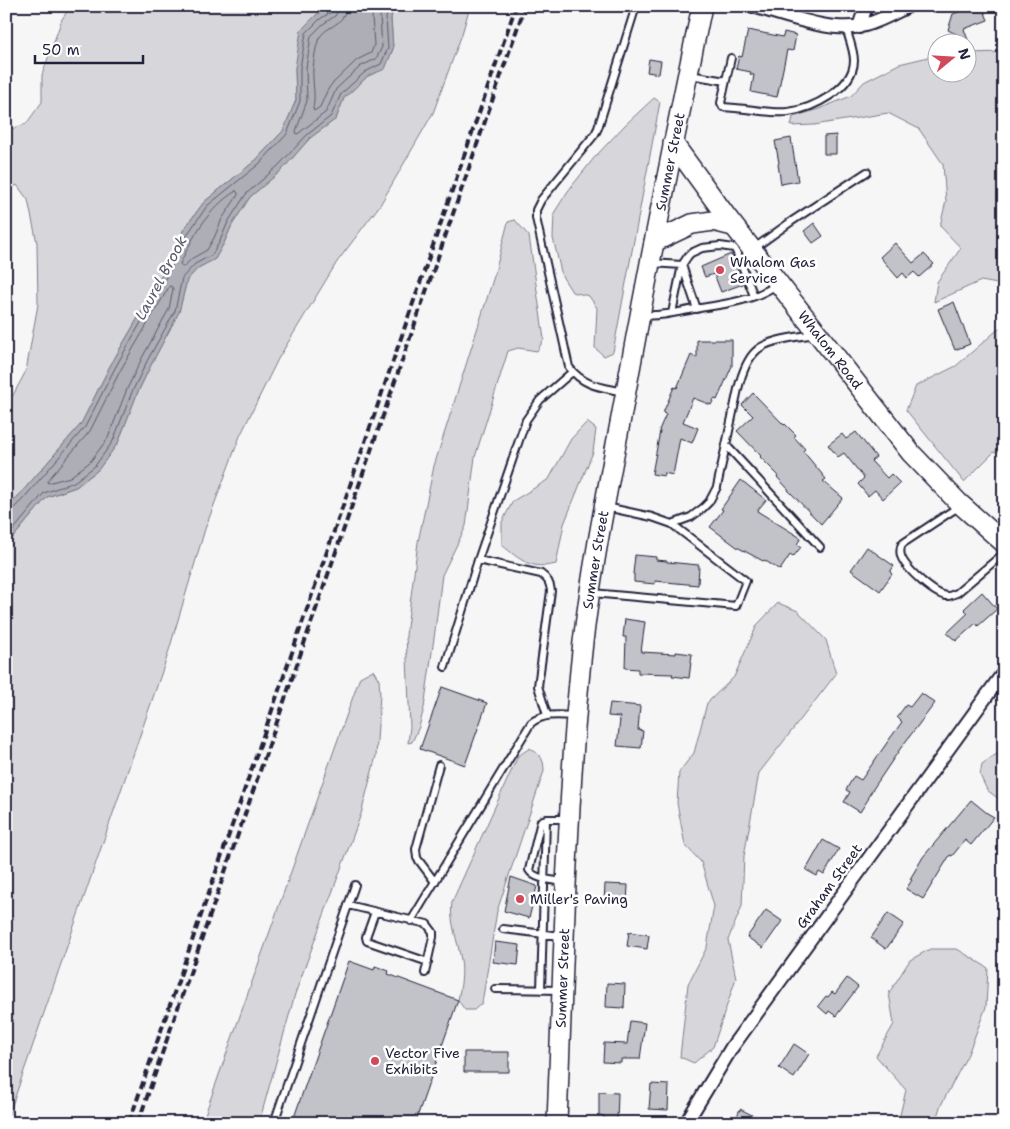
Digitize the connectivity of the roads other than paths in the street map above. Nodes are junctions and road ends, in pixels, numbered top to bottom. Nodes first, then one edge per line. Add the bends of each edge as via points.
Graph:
1 (636, 6) edge
2 (702, 6) edge
3 (753, 6) edge
4 (866, 6) edge
5 (908, 6) edge
6 (859, 27) junction
7 (846, 28) junction
8 (731, 58) dead end
9 (688, 74) junction
10 (726, 81) junction
11 (673, 143) junction
12 (867, 172) dead end
13 (740, 240) junction
14 (654, 242) junction
15 (650, 263) junction
16 (682, 265) junction
17 (779, 283) junction
18 (754, 296) junction
19 (697, 309) junction
20 (672, 313) junction
21 (640, 315) junction
22 (817, 334) junction
23 (572, 372) junction
24 (626, 392) junction
25 (726, 444) junction
26 (962, 505) junction
27 (605, 506) junction
28 (672, 524) junction
29 (1004, 543) edge
30 (820, 547) dead end
31 (1004, 553) edge
32 (478, 560) junction
33 (590, 592) junction
34 (445, 667) dead end
35 (1004, 672) edge
36 (547, 715) junction
37 (576, 716) junction
38 (439, 765) dead end
39 (569, 819) junction
40 (546, 820) junction
41 (544, 879) junction
42 (435, 882) junction
43 (566, 882) junction
44 (355, 885) dead end
45 (348, 906) junction
46 (375, 912) junction
47 (411, 920) junction
48 (503, 929) dead end
49 (542, 934) junction
50 (564, 936) junction
51 (428, 962) junction
52 (425, 972) dead end
53 (495, 989) dead end
54 (541, 990) junction
55 (562, 990) junction
56 (274, 1123) edge
57 (557, 1123) edge
58 (686, 1123) edge

1 - 23 lane via 598,128 536,210
2 - 9 main road, Summer Street
3 - 7 street via 814,23
4 - 6 street
5 - 6 street
6 - 7 street
7 - 10 lane via 853,53 851,73 841,88 810,106 780,113 723,107
8 - 10 lane
9 - 10 lane
9 - 11 main road, Summer Street
11 - 13 main road, Whalom Road
11 - 14 main road, Summer Street
12 - 13 lane via 792,221
13 - 14 main road via 713,221 692,224
13 - 16 lane via 697,250
13 - 17 main road, Whalom Road
13 - 18 lane via 736,251
14 - 15 main road, Summer Street
15 - 16 lane
15 - 21 main road, Summer Street
16 - 19 lane
16 - 20 lane
17 - 18 lane
17 - 22 main road, Whalom Road
18 - 19 lane
19 - 20 lane
20 - 21 lane
21 - 24 main road, Summer Street
22 - 25 lane via 771,343 752,355 742,374
22 - 26 main road, Whalom Road via 911,453
23 - 24 lane via 592,385
23 - 32 lane via 540,400 526,420
24 - 27 main road, Summer Street
25 - 28 lane via 717,487 709,502 698,513
25 - 30 lane
26 - 29 main road, Whalom Road
26 - 31 lane via 902,544 901,556 910,570 929,587 950,596
27 - 28 lane
27 - 33 main road, Summer Street
28 - 33 lane via 746,581 736,606
32 - 34 lane
32 - 36 lane via 541,574 550,583 538,686
33 - 37 main road, Summer Street
35 - 58 street, Graham Street via 732,1047
36 - 37 lane
36 - 42 lane via 531,723
37 - 39 main road, Summer Street
38 - 42 lane via 416,849 417,858
39 - 40 lane
39 - 43 main road, Summer Street
40 - 41 lane
40 - 41 lane via 542,821 529,870
41 - 43 lane
41 - 49 lane
42 - 47 lane
43 - 50 main road, Summer Street
44 - 45 lane
45 - 46 lane
45 - 56 lane
46 - 47 lane
46 - 51 lane via 366,937 368,941
47 - 51 lane via 427,924 433,932
48 - 49 lane
49 - 50 lane
49 - 54 lane
50 - 55 main road, Summer Street
51 - 52 lane
53 - 54 lane
54 - 55 lane
55 - 57 main road, Summer Street

